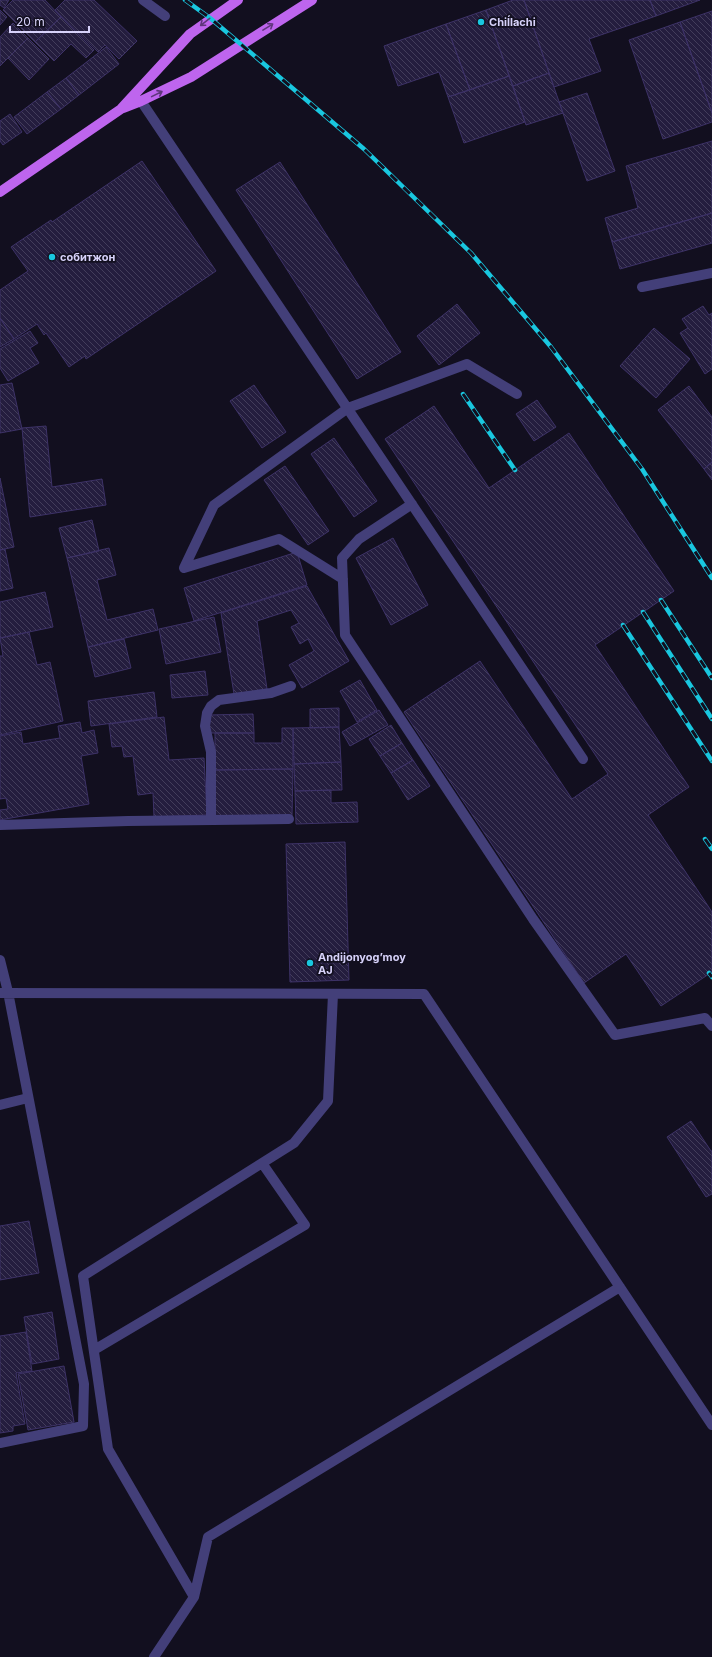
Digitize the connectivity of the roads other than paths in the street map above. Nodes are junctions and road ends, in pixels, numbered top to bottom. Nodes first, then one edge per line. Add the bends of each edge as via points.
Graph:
1 (143, 0) edge
2 (238, 0) edge
3 (312, 0) edge
4 (165, 16) dead end
5 (141, 101) junction
6 (121, 109) junction
7 (0, 192) edge
8 (712, 273) edge
9 (642, 288) dead end
10 (517, 394) dead end
11 (348, 408) junction
12 (412, 504) junction
13 (343, 579) junction
14 (292, 686) dead end
15 (583, 759) dead end
16 (289, 819) dead end
17 (211, 820) junction
18 (0, 825) edge
19 (0, 960) edge
20 (4, 992) edge
21 (333, 994) junction
22 (712, 1026) edge
23 (28, 1098) junction
24 (0, 1105) edge
25 (262, 1163) junction
26 (620, 1287) junction
27 (94, 1350) junction
28 (712, 1425) edge
29 (0, 1443) edge
30 (194, 1598) junction
31 (154, 1657) edge

1 - 4 street
2 -> 6 main road via 190,34
5 -> 3 main road via 191,77
5 - 6 main road
5 - 11 street
6 - 7 main road
8 - 9 street
10 - 11 street via 467,364
11 - 12 street
11 - 13 street via 214,505 184,568 279,539
12 - 13 street via 359,539 342,558
12 - 15 street
13 - 22 street via 345,635 533,919 615,1035 705,1018
14 - 17 street via 219,700 211,706 205,726 211,752
16 - 17 street
17 - 18 street
19 - 20 street
20 - 21 street
20 - 23 street
21 - 25 street via 328,1101 294,1143
21 - 26 street via 424,994
23 - 24 street
23 - 29 street via 84,1384 83,1426
25 - 27 street via 83,1276
25 - 27 street via 305,1226
26 - 28 street
26 - 30 street via 208,1537
27 - 30 street via 108,1449
30 - 31 street

